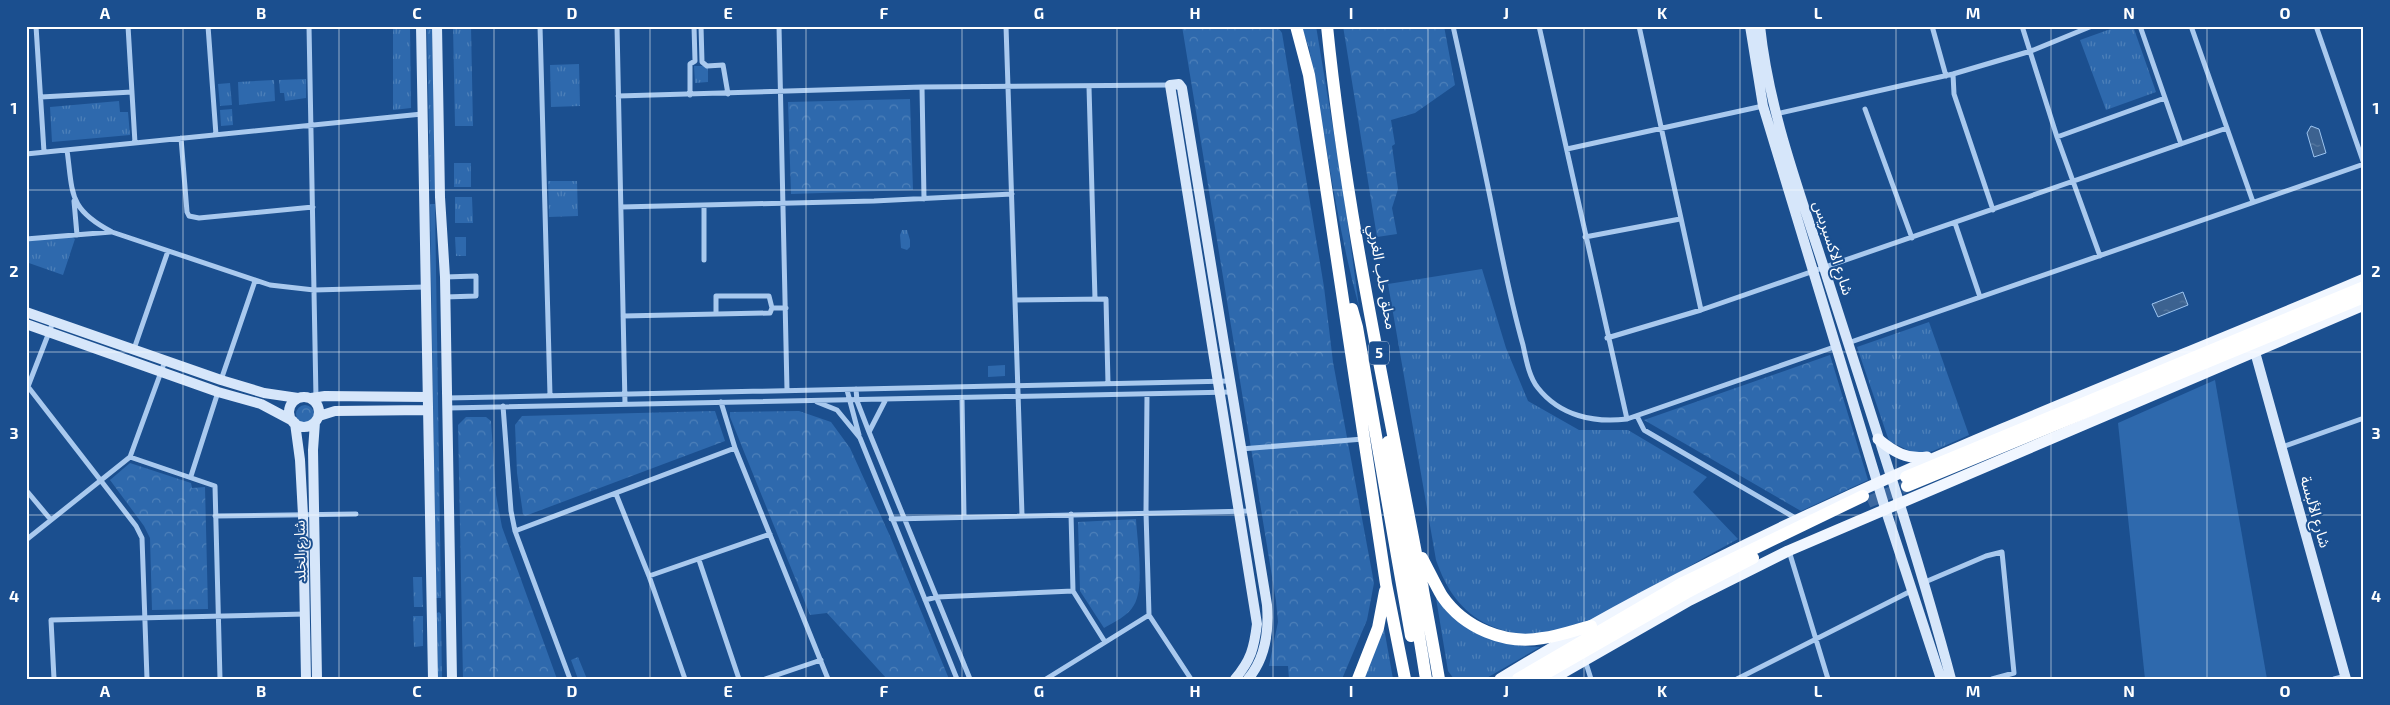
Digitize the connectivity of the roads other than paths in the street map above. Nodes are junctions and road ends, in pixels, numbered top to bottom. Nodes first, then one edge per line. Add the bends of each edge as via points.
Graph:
1 (36, 26) edge
2 (128, 26) edge
3 (208, 26) edge
4 (310, 26) edge
5 (421, 26) edge
6 (437, 26) edge
7 (540, 26) edge
8 (617, 26) edge
9 (694, 26) edge
10 (701, 26) edge
11 (779, 26) edge
12 (1006, 26) edge
13 (1296, 26) edge
14 (1327, 26) edge
15 (1453, 26) edge
16 (1539, 26) edge
17 (1639, 26) edge
18 (1750, 26) edge
19 (1760, 26) edge
20 (1932, 26) edge
21 (2022, 26) edge
22 (2092, 26) edge
23 (2140, 26) edge
24 (2191, 26) edge
25 (2316, 26) edge
26 (2031, 51) junction
27 (1953, 74) junction
28 (1946, 76) junction
29 (1170, 85) junction
30 (922, 87) junction
31 (1009, 87) junction
32 (1089, 87) junction
33 (132, 92) junction
34 (781, 92) junction
35 (728, 94) junction
36 (690, 95) junction
37 (618, 96) junction
38 (40, 97) junction
39 (2165, 98) junction
40 (1763, 106) junction
41 (1865, 109) dead end
42 (423, 114) junction
43 (1776, 114) junction
44 (311, 125) junction
45 (2227, 128) junction
46 (1662, 129) junction
47 (216, 135) junction
48 (2057, 137) junction
49 (181, 138) junction
50 (135, 143) junction
51 (2181, 144) junction
52 (1567, 149) junction
53 (67, 150) junction
54 (44, 152) junction
55 (26, 154) edge
56 (2364, 164) edge
57 (2073, 182) junction
58 (1012, 194) junction
59 (440, 196) junction
60 (424, 197) junction
61 (924, 199) junction
62 (74, 200) junction
63 (2253, 202) junction
64 (782, 203) junction
65 (704, 205) junction
66 (621, 206) junction
67 (313, 207) junction
68 (1993, 210) junction
69 (1680, 219) junction
70 (1955, 223) junction
71 (112, 232) junction
72 (77, 235) junction
73 (1586, 237) junction
74 (1912, 238) junction
75 (26, 239) edge
76 (168, 251) junction
77 (2100, 256) junction
78 (704, 260) dead end
79 (1362, 266) junction
80 (1339, 269) junction
81 (1819, 270) junction
82 (445, 277) junction
83 (2364, 278) edge
84 (255, 281) junction
85 (426, 287) junction
86 (2364, 287) edge
87 (314, 290) junction
88 (445, 297) junction
89 (1980, 297) junction
90 (2364, 297) edge
91 (1095, 299) junction
92 (1016, 300) junction
93 (2364, 305) edge
94 (772, 308) junction
95 (786, 308) junction
96 (1701, 310) junction
97 (26, 312) edge
98 (716, 314) junction
99 (623, 316) junction
100 (53, 322) junction
101 (26, 324) edge
102 (49, 332) junction
103 (1607, 338) junction
104 (1848, 343) junction
105 (1837, 346) junction
106 (133, 350) junction
107 (2255, 352) junction
108 (165, 361) junction
109 (161, 372) junction
110 (221, 380) junction
111 (1230, 381) junction
112 (1218, 382) junction
113 (1108, 384) junction
114 (1018, 386) junction
115 (27, 389) edge
116 (856, 389) junction
117 (787, 390) junction
118 (847, 390) junction
119 (218, 392) junction
120 (1232, 392) junction
121 (1220, 393) junction
122 (625, 394) junction
123 (550, 395) junction
124 (1147, 395) junction
125 (427, 397) junction
126 (1018, 397) junction
127 (298, 398) junction
128 (962, 398) junction
129 (314, 399) junction
130 (886, 399) junction
131 (815, 401) junction
132 (858, 401) junction
133 (721, 402) junction
134 (849, 402) junction
135 (447, 403) junction
136 (625, 404) junction
137 (502, 406) junction
138 (428, 410) junction
139 (1638, 416) junction
140 (2364, 418) edge
141 (317, 419) junction
142 (1627, 419) junction
143 (294, 422) junction
144 (869, 432) junction
145 (860, 438) junction
146 (1363, 439) junction
147 (1878, 440) junction
148 (2282, 447) junction
149 (735, 448) junction
150 (1241, 449) junction
151 (1944, 454) junction
152 (130, 457) junction
153 (191, 476) junction
154 (1890, 476) junction
155 (100, 481) junction
156 (1877, 482) junction
157 (26, 490) edge
158 (616, 494) junction
159 (1866, 499) tunnel mouth
160 (1898, 503) junction
161 (1885, 508) junction
162 (1239, 511) junction
163 (1251, 511) junction
164 (1146, 512) junction
165 (314, 514) junction
166 (356, 514) dead end
167 (1071, 514) junction
168 (303, 515) junction
169 (215, 516) junction
170 (964, 516) junction
171 (1022, 516) junction
172 (905, 518) junction
173 (892, 519) junction
174 (51, 520) junction
175 (1798, 520) junction
176 (515, 531) junction
177 (770, 534) junction
178 (26, 540) edge
179 (1416, 546) junction
180 (1788, 551) junction
181 (699, 560) junction
182 (649, 576) junction
183 (1925, 582) junction
184 (1386, 584) junction
185 (1684, 589) junction
186 (1913, 590) junction
187 (1073, 591) junction
188 (936, 597) junction
189 (925, 600) junction
190 (432, 606) junction
191 (451, 606) junction
192 (305, 614) junction
193 (316, 614) junction
194 (1149, 615) junction
195 (219, 616) junction
196 (146, 618) junction
197 (1591, 626) junction
198 (1817, 639) junction
199 (1105, 642) junction
200 (821, 660) junction
201 (1585, 660) junction
202 (2346, 677) edge
203 (1518, 678) edge
204 (54, 679) edge
205 (147, 679) edge
206 (220, 679) edge
207 (306, 679) edge
208 (317, 679) edge
209 (433, 679) edge
210 (452, 679) edge
211 (570, 679) edge
212 (685, 679) edge
213 (739, 679) edge
214 (765, 679) edge
215 (828, 679) edge
216 (957, 679) edge
217 (970, 679) edge
218 (1046, 679) edge
219 (1191, 679) edge
220 (1235, 679) edge
221 (1248, 679) edge
222 (1358, 679) edge
223 (1405, 679) edge
224 (1418, 679) edge
225 (1426, 679) edge
226 (1439, 679) edge
227 (1500, 679) edge
228 (1536, 679) edge
229 (1552, 679) edge
230 (1591, 679) edge
231 (1738, 679) edge
232 (1828, 679) edge
233 (1941, 679) edge
234 (1951, 679) edge
235 (1992, 679) edge
236 (2334, 679) edge

1 - 38 street
2 - 33 street
3 - 47 street
4 - 44 street
5 - 42 street
6 - 59 street
7 - 123 street
8 - 37 street
9 - 36 street via 695,61 690,64
10 - 35 street via 702,62 707,66 724,65
11 - 34 street
12 - 31 street
13 - 80 highway, 5 via 1309,75
14 - 79 highway, محلق حلب الغربي / 5
15 - 142 street via 1512,308 1538,388 1557,405 1580,417 1606,421
16 - 52 street
17 - 46 street
18 - 40 street
19 - 43 street, شارع الاكسبريس
20 - 28 street
21 - 26 street
22 - 26 street
23 - 39 street
24 - 45 street
25 - 56 street
26 - 27 street
26 - 48 street
27 - 28 street
27 - 68 street via 1954,94
28 - 43 street
29 - 32 street
29 - 111 street via 1179,84 1182,88
29 - 112 street
30 - 31 street
30 - 34 street
30 - 61 street
31 - 32 street
31 - 58 street
32 - 91 street
33 - 38 street
33 - 50 street
34 - 35 street
34 - 64 street
35 - 36 street
36 - 37 street
37 - 66 street
38 - 54 street
39 - 48 street
39 - 51 street
40 - 46 street
40 - 81 street
41 - 74 street
42 - 44 street
42 - 60 street
43 - 81 street, شارع الاكسبريس
44 - 47 street
44 - 67 street
45 - 51 street
45 - 63 street
46 - 52 street
46 - 69 street
47 - 49 street
48 - 57 street
49 - 50 street
49 - 67 street via 189,216 199,218
50 - 53 street
51 - 57 street
52 - 73 street
53 - 54 street
53 - 62 street
54 - 55 street
56 - 63 street
57 - 68 street
57 - 77 street
58 - 61 street
58 - 92 street
59 - 60 street
59 - 82 street
60 - 85 street
61 - 64 street
62 - 71 street via 88,218
62 - 72 street
63 - 77 street
64 - 65 street
64 - 95 street
65 - 66 street
65 - 78 street
66 - 99 street
67 - 87 street
68 - 70 street
69 - 73 street
69 - 96 street
70 - 74 street
70 - 89 street
71 - 72 street
71 - 76 street
72 - 75 street
73 - 103 street
74 - 81 street
76 - 84 street
76 - 106 street
77 - 89 street
79 - 179 highway, محلق حلب الغربي / 5
79 - 225 highway
80 - 146 highway, 5
80 - 224 highway via 1357,327
81 - 96 street
81 - 104 street, شارع الاكسبريس
81 - 105 street
82 - 88 street
82 - 88 street via 476,276 476,296
83 - 151 main road
84 - 87 street
84 - 110 street
85 - 87 street
85 - 125 street
86 - 90 highway via 1906,481
87 - 129 street
88 - 135 street
89 - 104 street
91 - 92 street
91 - 113 street via 1106,299
92 - 114 street
93 - 107 main road
94 - 95 street
94 - 98 street via 770,313
94 - 98 street via 769,296 716,296
95 - 117 street
96 - 103 street
97 - 100 street
98 - 99 street
99 - 122 street
100 - 102 street
100 - 106 street
101 - 102 street
102 - 109 street
102 - 115 street
103 - 142 street
104 - 147 street, شارع الاكسبريس
105 - 139 street
105 - 156 street
106 - 108 street
107 - 148 street, شارع الألبسة
107 - 160 main road
108 - 109 street
108 - 110 street
109 - 119 street
109 - 152 street
110 - 127 street via 264,393
111 - 112 street
111 - 120 street
112 - 113 street
112 - 121 street
113 - 114 street
114 - 116 street
114 - 126 street
115 - 155 street
116 - 118 street
116 - 132 street
117 - 118 street
117 - 122 street
118 - 134 street
119 - 143 street via 261,404
119 - 153 street
120 - 121 street
120 - 150 street
121 - 124 street
121 - 162 street
122 - 123 street
122 - 136 street
123 - 135 street
124 - 126 street
124 - 164 street
125 - 129 street
125 - 138 street
126 - 128 street
126 - 171 street
127 - 129 street
127 - 143 street via 290,408
128 - 130 street
128 - 170 street
129 - 141 street
130 - 132 street
130 - 144 street
131 - 133 street
131 - 134 street
131 - 145 street via 837,410
132 - 134 street
132 - 144 street
133 - 136 street
133 - 149 street
134 - 145 street
135 - 137 street
135 - 191 street
136 - 137 street
137 - 176 street
138 - 141 street via 335,411
138 - 190 street
139 - 142 street
139 - 175 street via 1644,430
140 - 148 street
141 - 143 street via 305,427
141 - 165 street, شارع الخلد
143 - 168 street via 300,451
144 - 172 street
145 - 173 street
146 - 150 street
146 - 184 highway, 5
147 - 151 main road via 1908,457
147 - 154 street, شارع الاكسبريس
148 - 202 street, شارع الألبسة
149 - 158 street
149 - 177 street
150 - 163 street
151 - 154 main road
152 - 153 street
152 - 155 street
153 - 169 street via 214,486
154 - 156 main road
154 - 160 street, شارع الاكسبريس
155 - 174 street
155 - 196 street via 142,538
156 - 161 street
156 - 175 main road
157 - 174 street
158 - 176 street
158 - 182 street
159 - 185 highway
160 - 161 main road
160 - 183 street, شارع الاكسبريس
161 - 180 main road
161 - 186 street
162 - 163 street
162 - 164 street
162 - 220 street via 1257,624 1248,664
163 - 221 street via 1268,623 1265,646 1256,669
164 - 167 street
164 - 194 street
165 - 166 street
165 - 168 street
165 - 193 street, شارع الخلد
167 - 171 street
167 - 187 street
168 - 169 street
168 - 192 street
169 - 195 street
170 - 171 street
170 - 172 street
172 - 173 street
172 - 188 street
173 - 189 street
174 - 178 street
175 - 185 main road
176 - 211 street
177 - 181 street
177 - 200 street
179 - 197 highway via 1449,604 1486,632 1532,640
179 - 226 highway, محلق حلب الغربي / 5
180 - 185 main road
180 - 198 street
181 - 182 street
181 - 213 street
182 - 212 street
183 - 234 street, شارع الاكسبريس
183 - 235 street via 2002,552 2014,673
184 - 222 highway via 1378,628
184 - 223 highway, 5
185 - 197 main road
185 - 201 main road
185 - 203 highway
185 - 228 highway
186 - 198 street
186 - 233 street
187 - 188 street
187 - 199 street
188 - 189 street
188 - 217 street
189 - 216 street
190 - 191 street
190 - 209 street
191 - 210 street
192 - 193 street
192 - 195 street
192 - 207 street
193 - 208 street, شارع الخلد
194 - 199 street
194 - 219 street
195 - 196 street
195 - 206 street
196 - 204 street via 51,620
196 - 205 street
197 - 227 main road
198 - 231 street
198 - 232 street
199 - 218 street
200 - 214 street
200 - 215 street
201 - 229 main road
201 - 230 street
202 - 236 street

